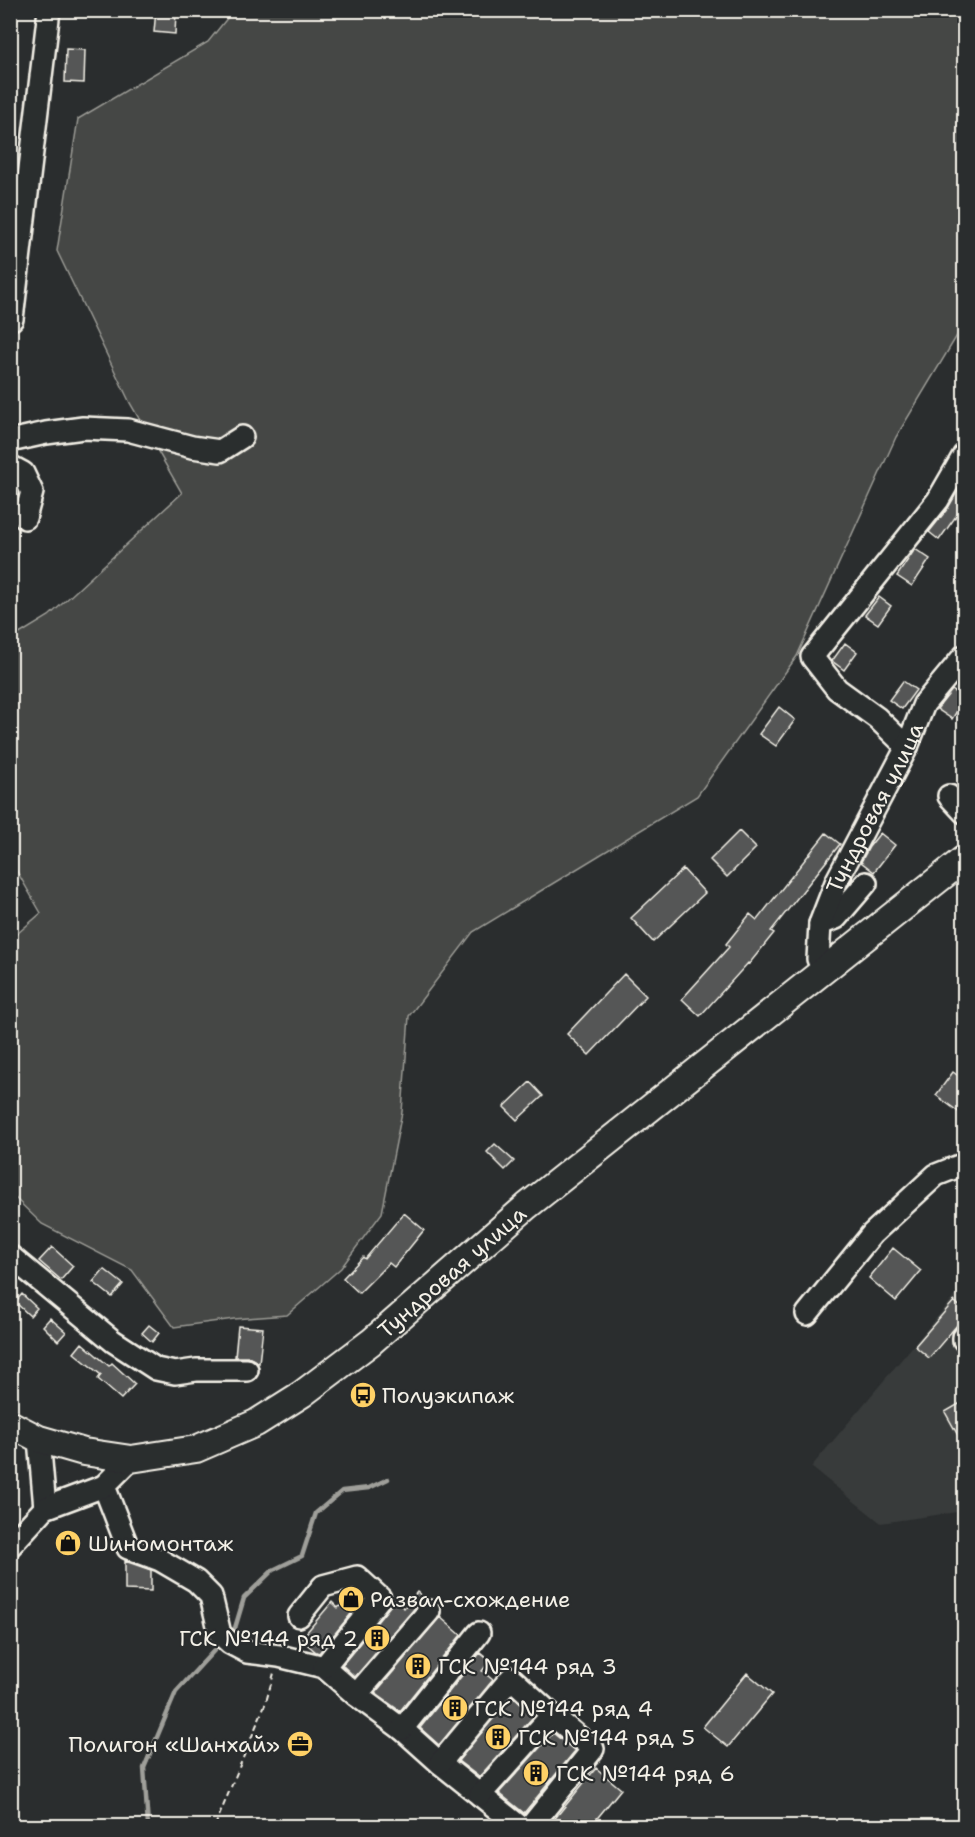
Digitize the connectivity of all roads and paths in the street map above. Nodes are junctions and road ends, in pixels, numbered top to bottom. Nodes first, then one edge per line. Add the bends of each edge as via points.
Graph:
1 (49, 10) edge
2 (12, 318) dead end
3 (242, 437) dead end
4 (10, 441) edge
5 (964, 455) edge
6 (10, 466) edge
7 (25, 518) dead end
8 (964, 656) edge
9 (907, 747) junction
10 (949, 796) dead end
11 (964, 813) edge
12 (964, 859) edge
13 (866, 883) dead end
14 (820, 924) junction
15 (824, 971) junction
16 (964, 1164) edge
17 (10, 1256) edge
18 (807, 1314) dead end
19 (247, 1370) dead end
20 (10, 1424) edge
21 (39, 1439) junction
22 (131, 1459) junction
23 (104, 1486) junction
24 (45, 1508) junction
25 (10, 1546) edge
26 (429, 1611) dead end
27 (299, 1616) dead end
28 (479, 1633) dead end
29 (279, 1656) junction
30 (324, 1667) junction
31 (356, 1695) junction
32 (552, 1715) junction
33 (402, 1729) junction
34 (440, 1763) junction
35 (480, 1795) junction
36 (214, 1827) edge
37 (519, 1827) edge
38 (531, 1827) edge

1 - 2 street
3 - 4 street via 220,451 128,430 82,428
5 - 9 street via 938,500 812,657 837,689 877,718
6 - 7 street via 23,473 32,492
8 - 9 street, Тундровая улица via 924,704
9 - 14 street, Тундровая улица via 837,880
10 - 11 street
12 - 15 main road, Тундровая улица
13 - 14 street via 836,918
14 - 15 street, Тундровая улица via 818,959
15 - 22 main road, Тундровая улица via 527,1206 371,1342 302,1394 256,1423 196,1449
16 - 18 street via 936,1175 872,1234
17 - 19 street via 113,1341 156,1369 175,1373
20 - 21 main road, Тундровая улица
21 - 22 main road, Тундровая улица via 84,1452
21 - 24 street
22 - 23 street
23 - 24 street
23 - 29 street via 128,1548 160,1560 196,1581 211,1596 225,1639 247,1652
24 - 25 street
26 - 31 street
27 - 30 street via 323,1586 357,1577 380,1598
28 - 33 street
29 - 30 street
29 - 36 path via 266,1702
30 - 31 street
31 - 33 street
32 - 34 street via 511,1678
32 - 35 street
32 - 38 street via 593,1749
33 - 34 street
34 - 35 street
35 - 37 street

